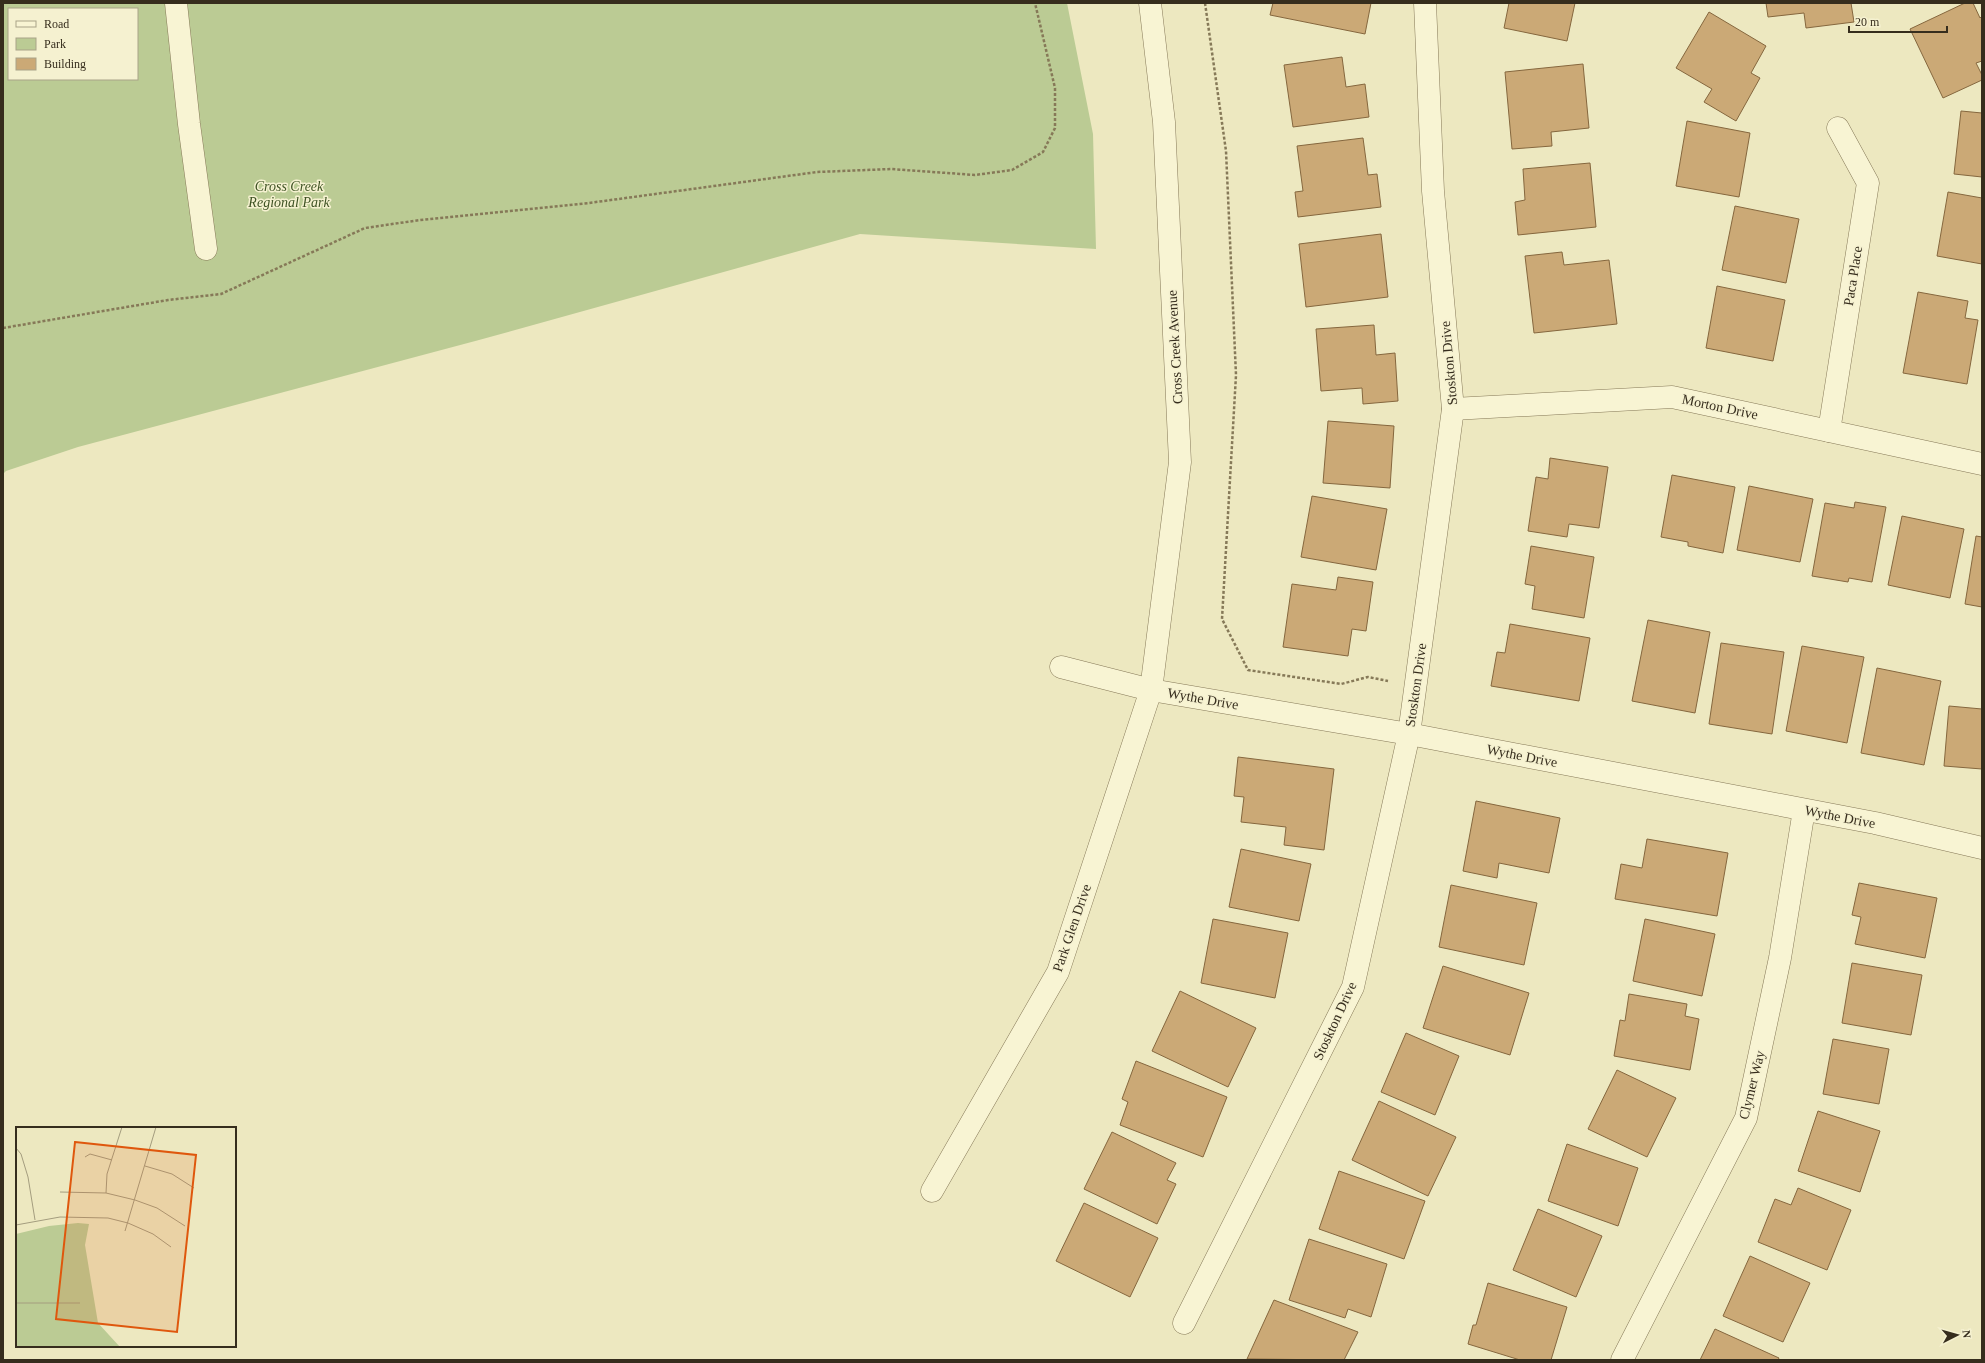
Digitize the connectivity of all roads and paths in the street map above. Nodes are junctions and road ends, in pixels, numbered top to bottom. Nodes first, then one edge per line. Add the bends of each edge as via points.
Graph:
1 (176, 3) edge
2 (1035, 3) edge
3 (1150, 3) edge
4 (1205, 3) edge
5 (1425, 3) edge
6 (1838, 128) dead end
7 (206, 249) dead end
8 (3, 328) edge
9 (1453, 409) junction
10 (1829, 431) junction
11 (1982, 464) edge
12 (1061, 667) dead end
13 (1416, 688) junction
14 (1151, 690) junction
15 (1409, 734) junction
16 (1804, 810) junction
17 (1982, 848) edge
18 (932, 1191) dead end
19 (1184, 1323) dead end
20 (1622, 1360) edge

1 - 7 street
2 - 8 path via 1055,88 1055,128 1043,152 1012,170 975,175 891,169 817,172 590,203 365,228 221,294 168,300
3 - 14 street, Cross Creek Avenue via 1164,122 1180,462
4 - 13 path via 1226,151 1236,375 1222,619 1248,670 1341,684 1368,677
5 - 9 street, Stoskton Drive via 1433,191
6 - 10 street, Paca Place via 1868,183
9 - 10 street, Morton Drive via 1672,397
9 - 13 street, Stoskton Drive
10 - 11 street, Morton Drive
12 - 14 street, Wythe Drive
13 - 15 street, Stoskton Drive
14 - 15 street, Wythe Drive
14 - 18 street, Park Glen Drive via 1058,972
15 - 16 street, Wythe Drive
15 - 19 street, Stoskton Drive via 1353,987
16 - 17 street, Wythe Drive via 1875,823
16 - 20 street, Clymer Way via 1780,958 1746,1118

